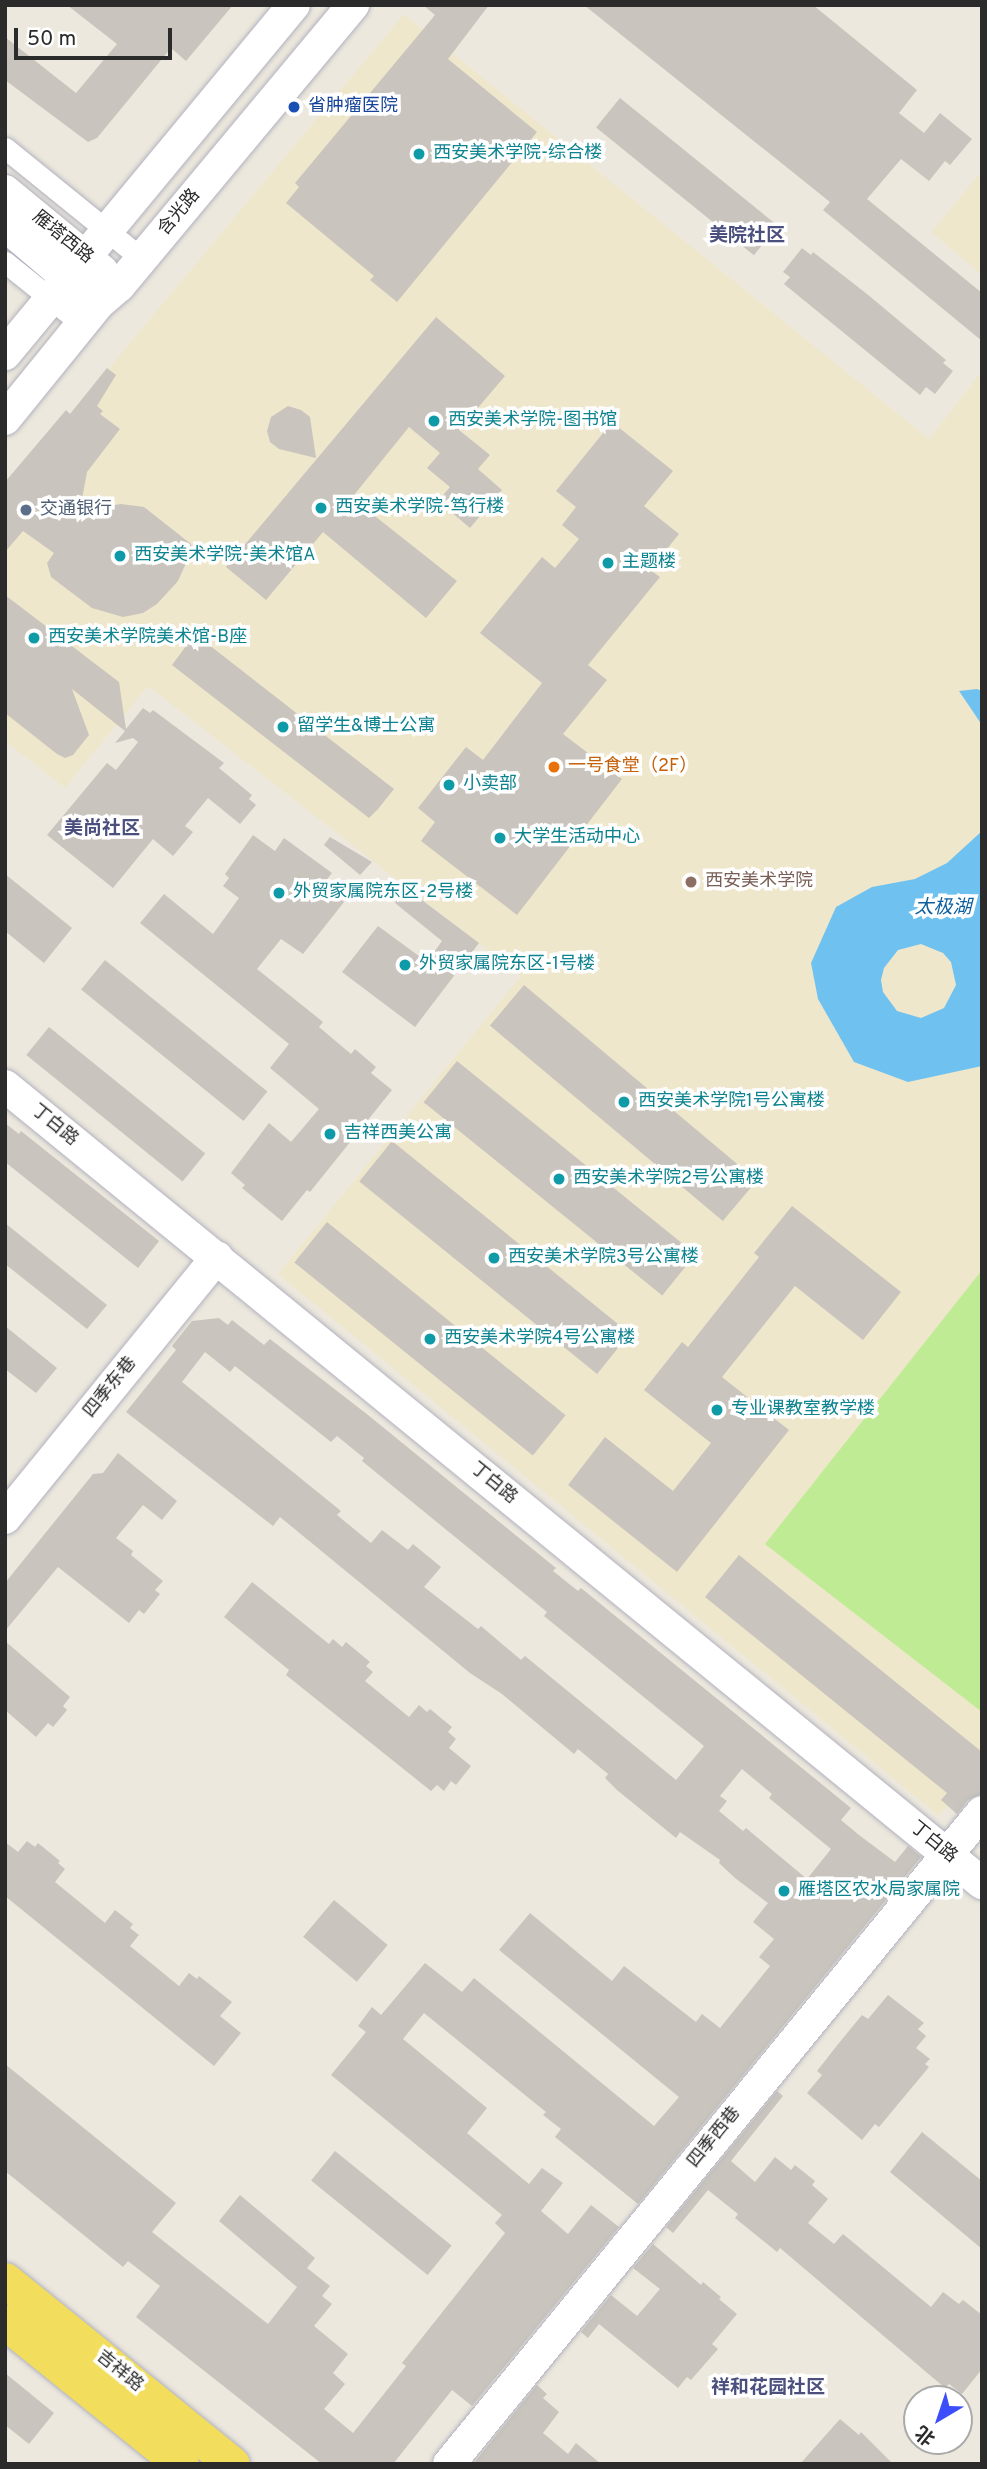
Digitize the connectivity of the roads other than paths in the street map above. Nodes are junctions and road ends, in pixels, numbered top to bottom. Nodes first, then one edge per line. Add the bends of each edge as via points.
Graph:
1 (294, 5) edge
2 (353, 5) edge
3 (5, 148) edge
4 (5, 191) edge
5 (5, 225) edge
6 (107, 231) junction
7 (142, 259) junction
8 (5, 262) edge
9 (69, 278) junction
10 (100, 304) junction
11 (5, 354) edge
12 (5, 419) edge
13 (5, 1086) edge
14 (218, 1257) junction
15 (5, 1518) edge
16 (982, 1812) edge
17 (947, 1855) junction
18 (982, 1883) edge
19 (5, 2280) edge
20 (5, 2322) edge
21 (181, 2464) edge
22 (232, 2464) edge
23 (449, 2464) edge

1 - 6 street
2 - 7 street, 含光路
3 - 6 street
4 - 9 street, 雁塔西路
5 - 9 street, 雁塔西路
6 - 7 street
6 - 9 street
7 - 10 street, 含光路
8 - 9 street
9 - 10 street, 雁塔西路
9 - 10 street
9 - 11 street
10 - 12 street, 含光路
13 - 14 street, 丁白路
14 - 15 street, 四季东巷
14 - 17 street, 丁白路
16 - 17 street, 四季西巷
17 - 18 street, 丁白路
17 - 23 street, 四季西巷
19 - 22 main road, 吉祥路
20 - 21 main road, 吉祥路

